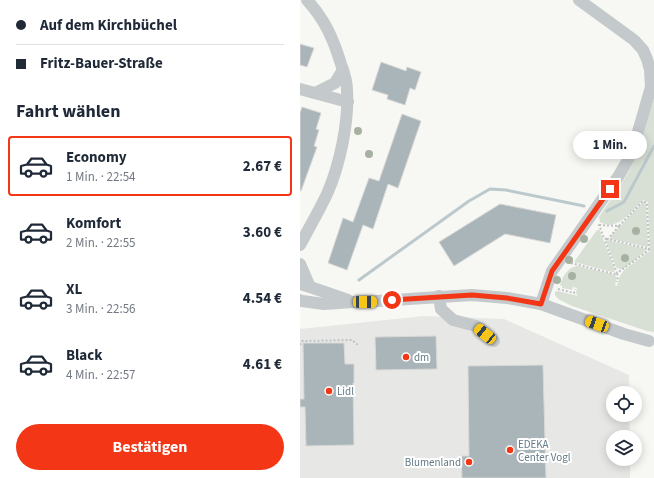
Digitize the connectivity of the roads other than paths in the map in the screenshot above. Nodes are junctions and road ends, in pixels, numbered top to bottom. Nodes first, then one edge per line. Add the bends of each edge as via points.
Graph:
1 (307, 0) edge
2 (579, 0) edge
3 (344, 70) junction
4 (300, 89) edge
5 (315, 93) junction
6 (348, 102) junction
7 (300, 245) edge
8 (300, 264) edge
9 (305, 285) edge
10 (439, 296) junction
11 (301, 301) edge
12 (353, 302) junction
13 (541, 304) junction
14 (494, 341) dead end
15 (649, 341) dead end

1 - 3 street via 328,28
2 - 13 street via 634,40 643,50 650,70 651,88 632,153 552,271
3 - 5 street via 335,83
3 - 6 street
4 - 5 street
5 - 6 street
6 - 7 street via 344,139 335,171 327,193
8 - 9 street
9 - 12 street
10 - 12 street
10 - 13 street via 472,295
10 - 14 street via 441,309 453,320 476,326
11 - 12 street via 324,304
13 - 15 street

